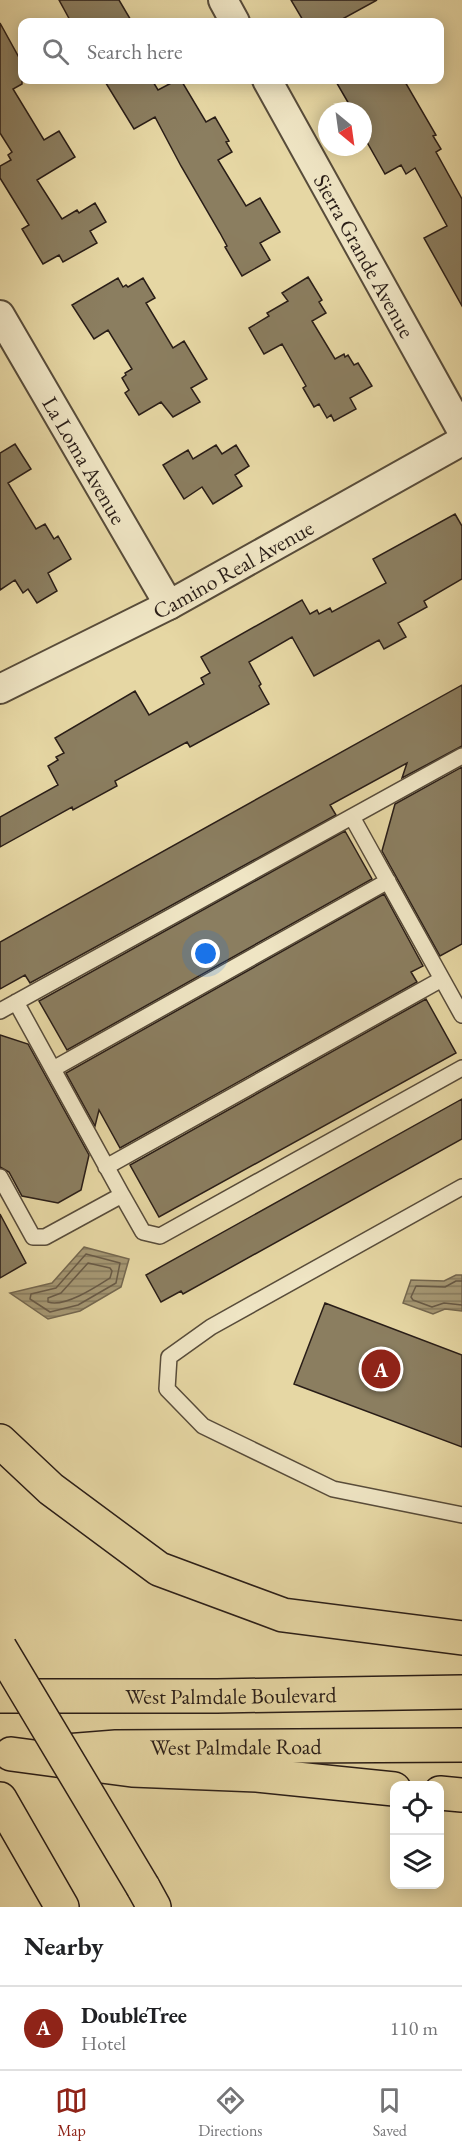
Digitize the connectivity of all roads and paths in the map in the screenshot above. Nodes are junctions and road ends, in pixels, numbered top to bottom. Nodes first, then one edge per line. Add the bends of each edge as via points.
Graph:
1 (223, 0) edge
2 (233, 18) edge
3 (269, 84) edge
4 (0, 315) edge
5 (462, 431) edge
6 (462, 441) edge
7 (169, 604) junction
8 (0, 689) edge
9 (462, 756) edge
10 (352, 817) junction
11 (388, 881) junction
12 (442, 979) junction
13 (16, 1002) junction
14 (0, 1011) edge
15 (462, 1015) edge
16 (462, 1068) edge
17 (52, 1069) junction
18 (106, 1167) junction
19 (0, 1177) edge
20 (462, 1187) edge
21 (122, 1195) junction
22 (0, 1441) edge
23 (462, 1515) edge
24 (462, 1638) edge
25 (0, 1648) edge
26 (462, 1692) edge
27 (0, 1696) edge
28 (462, 1745) edge
29 (5, 1755) edge
30 (390, 1789) edge
31 (444, 1794) edge
32 (462, 1796) edge
33 (0, 1799) edge
34 (9, 1819) edge
35 (148, 1897) edge
36 (62, 1907) edge

1 - 2 street
3 - 5 street, Sierra Grande Avenue
4 - 7 street, La Loma Avenue
6 - 7 street, Camino Real Avenue
7 - 8 street, Camino Real Avenue
9 - 10 lane
10 - 11 lane
10 - 13 lane
11 - 12 lane
11 - 17 lane
12 - 15 lane
12 - 18 lane
13 - 14 lane
13 - 17 lane
16 - 21 lane via 160,1236 143,1233
17 - 18 lane
18 - 21 lane
19 - 21 lane via 33,1237 45,1237
20 - 23 lane via 210,1327 169,1357 167,1389 203,1426 333,1489
22 - 24 main road via 51,1489 159,1569 283,1615
25 - 35 main road, bridge
26 - 27 main road, West Palmdale Boulevard
28 - 29 main road, West Palmdale Road via 116,1747
29 - 30 main road via 132,1770 257,1775
31 - 32 main road
33 - 34 main road
34 - 36 main road

